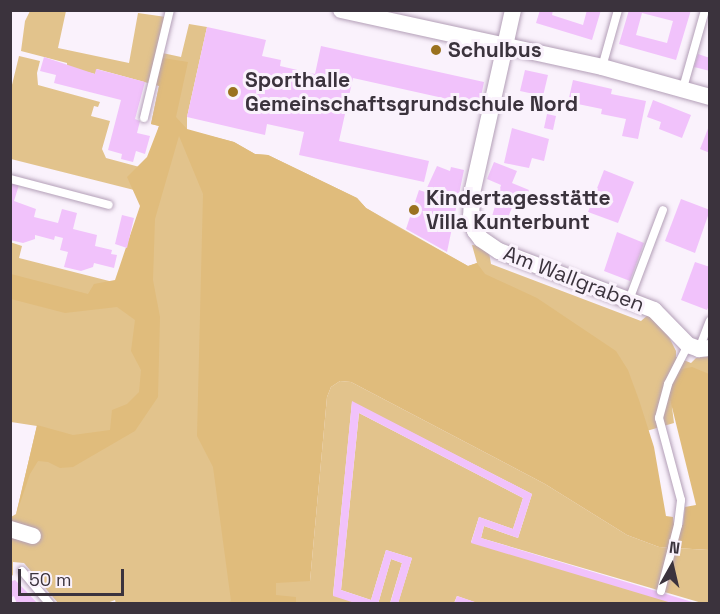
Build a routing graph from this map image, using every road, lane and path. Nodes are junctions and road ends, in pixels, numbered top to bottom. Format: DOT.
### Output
graph roads {
  1 [pos="170,10"];
  2 [pos="341,10"];
  3 [pos="513,10"];
  4 [pos="618,10"];
  5 [pos="705,10"];
  6 [pos="504,46"];
  7 [pos="602,67"];
  8 [pos="683,88"];
  9 [pos="710,97"];
  10 [pos="144,118"];
  11 [pos="10,178"];
  12 [pos="109,205"];
  13 [pos="663,210"];
  14 [pos="629,300"];
  15 [pos="710,321"];
  16 [pos="699,347"];
  17 [pos="10,529"];
  18 [pos="33,536"];
  19 [pos="22,571"];
  20 [pos="661,591"];
  21 [pos="50,603"];
  1 -- 10 [label="lane"];
  2 -- 6 [label="street"];
  3 -- 6 [label="street, Am Wallgraben"];
  4 -- 7 [label="lane"];
  5 -- 8 [label="lane"];
  6 -- 7 [label="street"];
  6 -- 14 [label="street, Am Wallgraben"];
  7 -- 8 [label="street"];
  8 -- 9 [label="street"];
  11 -- 12 [label="lane"];
  13 -- 14 [label="lane"];
  14 -- 16 [label="street, Am Wallgraben"];
  15 -- 16 [label="lane"];
  16 -- 20 [label="lane"];
  17 -- 18 [label="street"];
  19 -- 21 [label="lane"];
}
